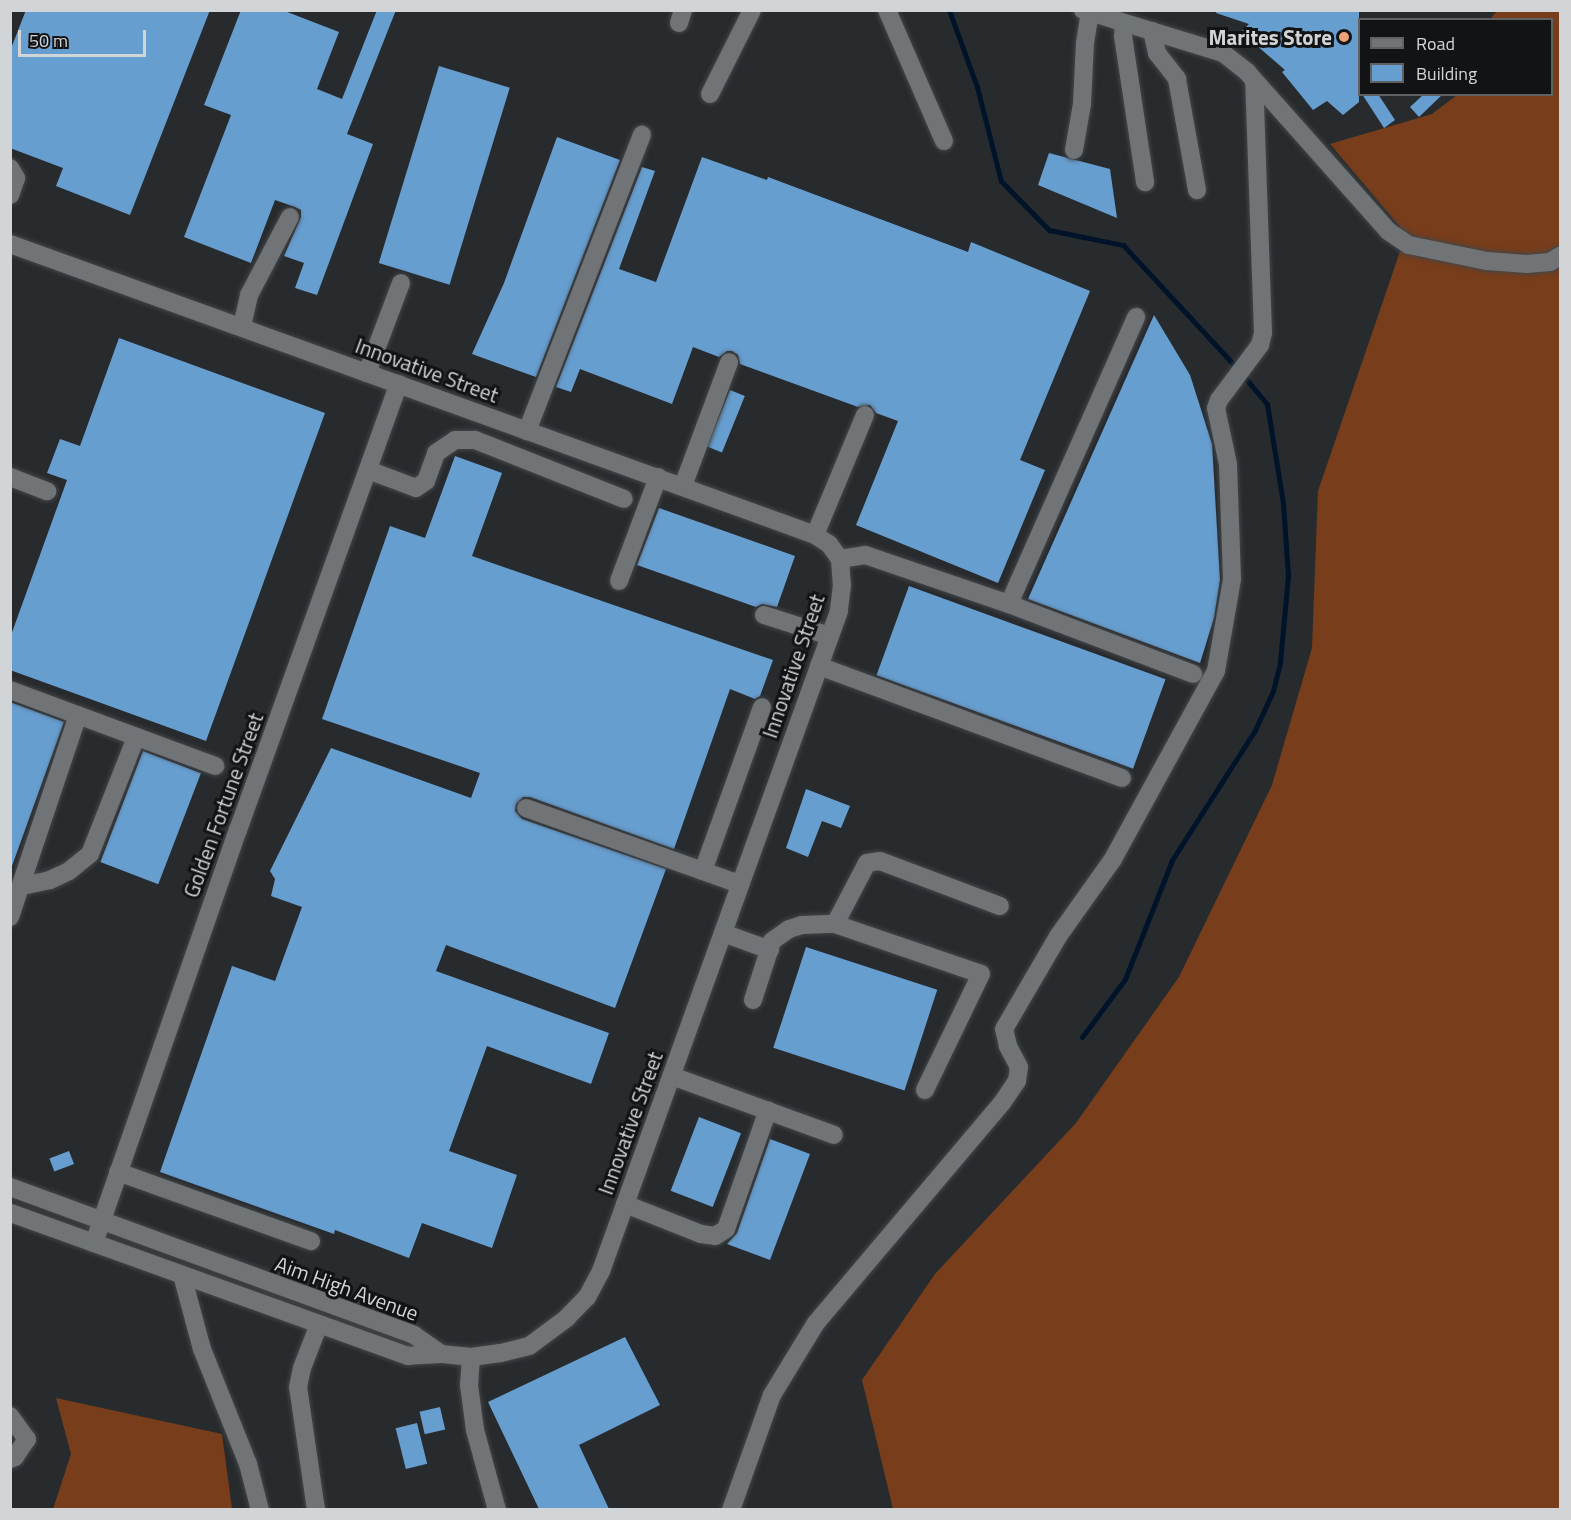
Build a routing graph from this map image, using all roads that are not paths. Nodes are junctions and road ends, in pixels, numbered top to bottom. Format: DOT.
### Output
graph roads {
  1 [pos="752,10"];
  2 [pos="887,10"];
  3 [pos="1087,12"];
  4 [pos="1124,23"];
  5 [pos="1152,31"];
  6 [pos="1254,81"];
  7 [pos="710,94"];
  8 [pos="642,135"];
  9 [pos="944,141"];
  10 [pos="1074,150"];
  11 [pos="10,168"];
  12 [pos="1145,182"];
  13 [pos="1197,190"];
  14 [pos="10,195"];
  15 [pos="290,217"];
  16 [pos="10,244"];
  17 [pos="1560,256"];
  18 [pos="401,283"];
  19 [pos="1136,317"];
  20 [pos="242,326"];
  21 [pos="729,362"];
  22 [pos="368,373"];
  23 [pos="399,384"];
  24 [pos="865,415"];
  25 [pos="526,430"];
  26 [pos="613,460"];
  27 [pos="368,470"];
  28 [pos="10,477"];
  29 [pos="658,477"];
  30 [pos="684,486"];
  31 [pos="603,490"];
  32 [pos="47,491"];
  33 [pos="624,499"];
  34 [pos="815,535"];
  35 [pos="840,559"];
  36 [pos="619,581"];
  37 [pos="1009,604"];
  38 [pos="764,615"];
  39 [pos="830,636"];
  40 [pos="819,666"];
  41 [pos="1193,674"];
  42 [pos="10,690"];
  43 [pos="762,707"];
  44 [pos="78,715"];
  45 [pos="136,737"];
  46 [pos="215,766"];
  47 [pos="1122,778"];
  48 [pos="526,808"];
  49 [pos="703,871"];
  50 [pos="740,885"];
  51 [pos="22,886"];
  52 [pos="1000,906"];
  53 [pos="10,917"];
  54 [pos="835,924"];
  55 [pos="723,933"];
  56 [pos="770,950"];
  57 [pos="753,1000"];
  58 [pos="672,1076"];
  59 [pos="925,1090"];
  60 [pos="768,1110"];
  61 [pos="834,1134"];
  62 [pos="118,1172"];
  63 [pos="10,1187"];
  64 [pos="625,1204"];
  65 [pos="10,1213"];
  66 [pos="101,1222"];
  67 [pos="311,1241"];
  68 [pos="94,1243"];
  69 [pos="182,1275"];
  70 [pos="319,1324"];
  71 [pos="441,1354"];
  72 [pos="471,1357"];
  73 [pos="10,1416"];
  74 [pos="10,1459"];
  75 [pos="260,1509"];
  76 [pos="316,1509"];
  77 [pos="497,1509"];
  78 [pos="731,1509"];
  1 -- 7 [label="street"];
  2 -- 9 [label="street"];
  3 -- 4 [label="street"];
  3 -- 10 [label="street"];
  4 -- 5 [label="street"];
  4 -- 12 [label="street"];
  5 -- 6 [label="street"];
  5 -- 13 [label="street"];
  6 -- 17 [label="street"];
  6 -- 78 [label="street"];
  8 -- 25 [label="street"];
  11 -- 14 [label="street"];
  15 -- 20 [label="street"];
  16 -- 20 [label="street, Innovative Street"];
  18 -- 22 [label="street"];
  19 -- 37 [label="street"];
  20 -- 22 [label="street, Innovative Street"];
  21 -- 30 [label="street"];
  22 -- 23 [label="street, Innovative Street"];
  23 -- 25 [label="street, Innovative Street"];
  23 -- 27 [label="street, Golden Fortune Street"];
  24 -- 34 [label="street"];
  25 -- 26 [label="street, Innovative Street"];
  26 -- 29 [label="street, Innovative Street"];
  26 -- 31 [label="street"];
  27 -- 31 [label="street"];
  27 -- 62 [label="street, Golden Fortune Street"];
  28 -- 32 [label="street"];
  29 -- 30 [label="street, Innovative Street"];
  29 -- 36 [label="street"];
  30 -- 34 [label="street, Innovative Street"];
  31 -- 33 [label="street"];
  34 -- 35 [label="street, Innovative Street"];
  35 -- 37 [label="street"];
  35 -- 39 [label="street, Innovative Street"];
  37 -- 41 [label="street"];
  38 -- 39 [label="street"];
  39 -- 40 [label="street, Innovative Street"];
  40 -- 47 [label="street"];
  40 -- 50 [label="street, Innovative Street"];
  42 -- 44 [label="street"];
  43 -- 49 [label="street"];
  44 -- 45 [label="street"];
  44 -- 51 [label="street"];
  45 -- 46 [label="street"];
  45 -- 51 [label="street"];
  48 -- 49 [label="street"];
  49 -- 50 [label="street"];
  50 -- 55 [label="street, Innovative Street"];
  51 -- 53 [label="street"];
  52 -- 54 [label="street"];
  54 -- 56 [label="street"];
  54 -- 59 [label="street"];
  55 -- 56 [label="street"];
  55 -- 58 [label="street, Innovative Street"];
  56 -- 57 [label="street"];
  58 -- 60 [label="street"];
  58 -- 64 [label="street, Innovative Street"];
  60 -- 61 [label="street"];
  60 -- 64 [label="street"];
  62 -- 66 [label="street, Golden Fortune Street"];
  62 -- 67 [label="street"];
  63 -- 66 [label="street, Aim High Avenue"];
  64 -- 72 [label="street, Innovative Street"];
  65 -- 68 [label="street, Aim High Avenue"];
  66 -- 68 [label="street, Golden Fortune Street"];
  66 -- 71 [label="street, Aim High Avenue"];
  68 -- 69 [label="street, Aim High Avenue"];
  69 -- 70 [label="street, Aim High Avenue"];
  69 -- 75 [label="street"];
  70 -- 71 [label="street, Aim High Avenue"];
  70 -- 76 [label="street"];
  71 -- 72 [label="street, Innovative Street"];
  72 -- 77 [label="street"];
  73 -- 74 [label="street"];
}
